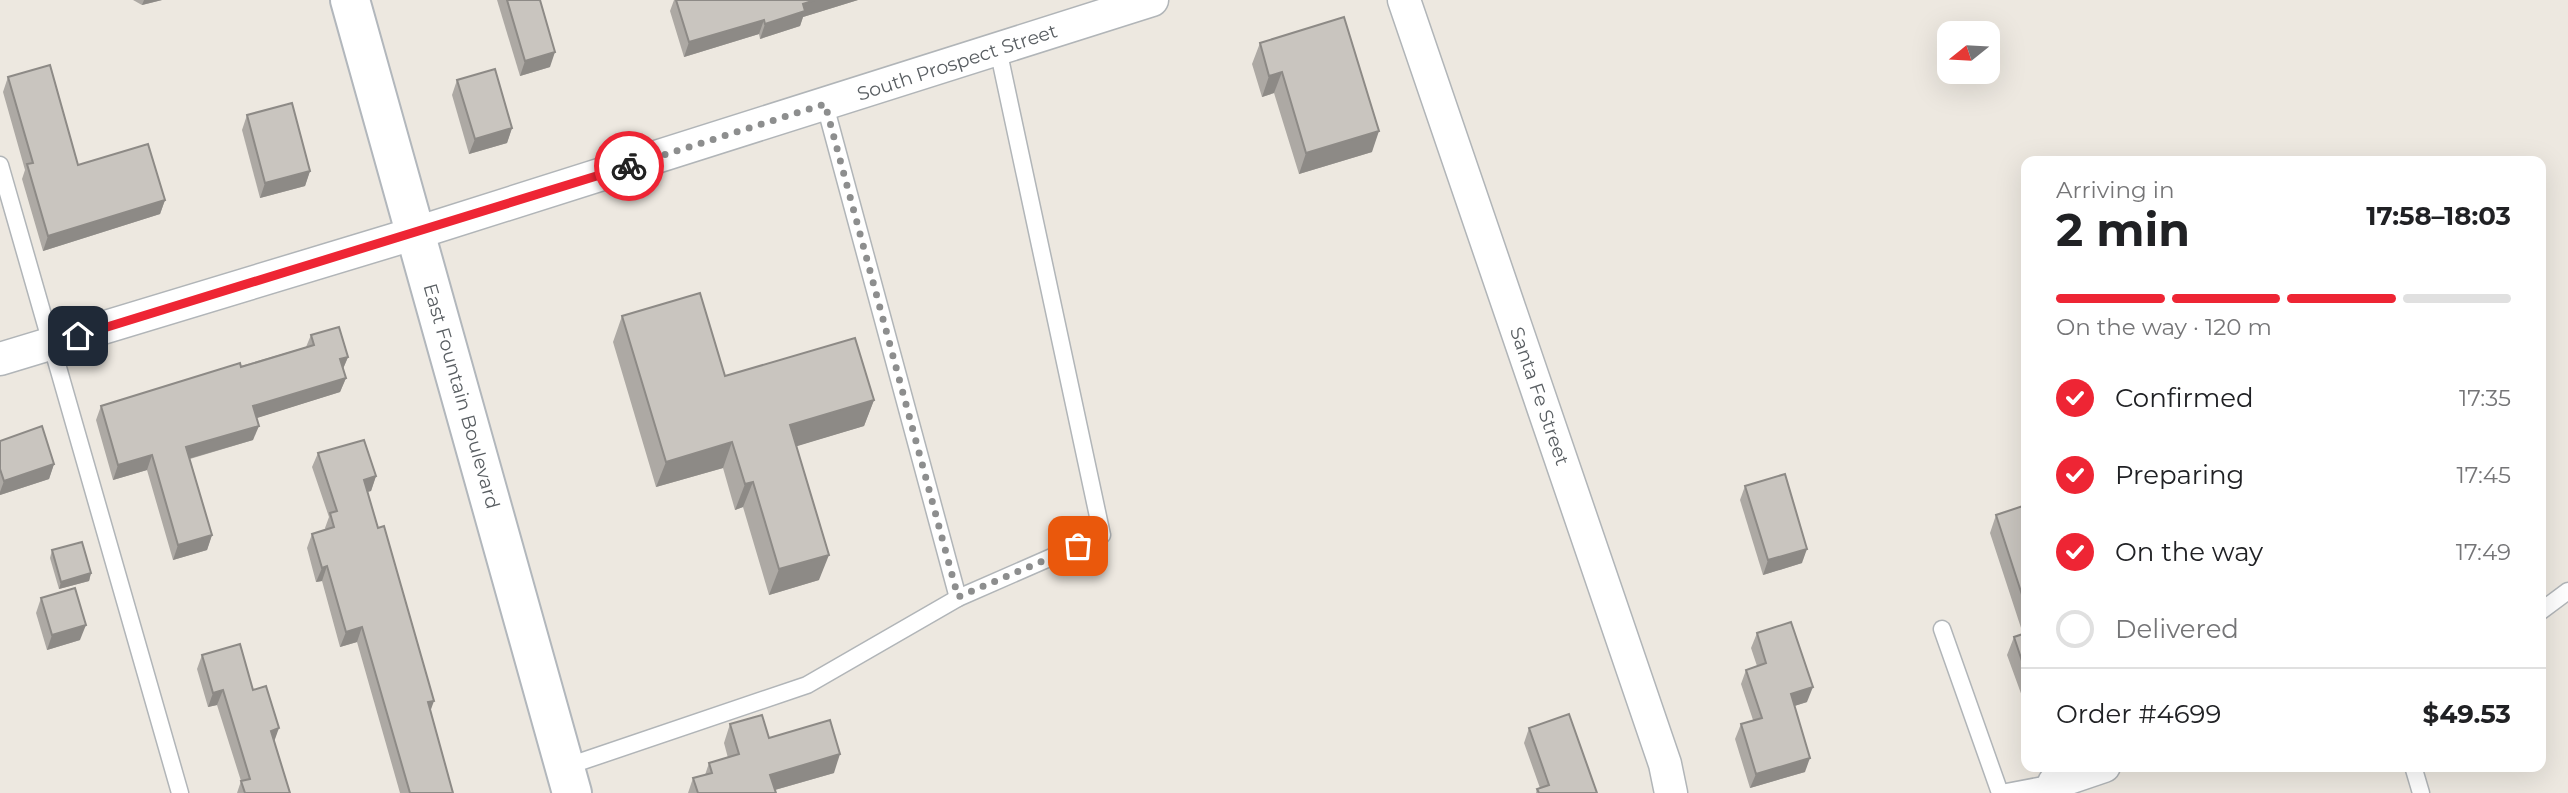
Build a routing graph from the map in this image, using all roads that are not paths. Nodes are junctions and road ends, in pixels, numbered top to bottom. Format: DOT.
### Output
graph roads {
  1 [pos="350,0"];
  2 [pos="1152,0"];
  3 [pos="1404,0"];
  4 [pos="998,49"];
  5 [pos="825,104"];
  6 [pos="0,165"];
  7 [pos="416,233"];
  8 [pos="51,344"];
  9 [pos="0,359"];
  10 [pos="2568,591"];
  11 [pos="958,597"];
  12 [pos="2546,607"];
  13 [pos="1942,629"];
  14 [pos="2091,772"];
  15 [pos="2415,772"];
  16 [pos="569,780"];
  17 [pos="2055,788"];
  18 [pos="180,793"];
  19 [pos="1671,793"];
  20 [pos="2000,793"];
  21 [pos="2421,793"];
  1 -- 7 [label="main road, East Fountain Boulevard"];
  2 -- 4 [label="street, South Prospect Street"];
  3 -- 19 [label="street, Santa Fe Street"];
  4 -- 5 [label="street, South Prospect Street"];
  4 -- 11 [label="lane"];
  5 -- 7 [label="street, South Prospect Street"];
  5 -- 11 [label="lane"];
  6 -- 8 [label="lane"];
  7 -- 8 [label="street, South Prospect Street"];
  7 -- 16 [label="main road, East Fountain Boulevard"];
  8 -- 9 [label="street, South Prospect Street"];
  8 -- 18 [label="lane"];
  10 -- 12 [label="lane"];
  11 -- 16 [label="lane"];
  13 -- 20 [label="lane"];
  14 -- 17 [label="street"];
  15 -- 21 [label="lane"];
  17 -- 20 [label="lane"];
}
